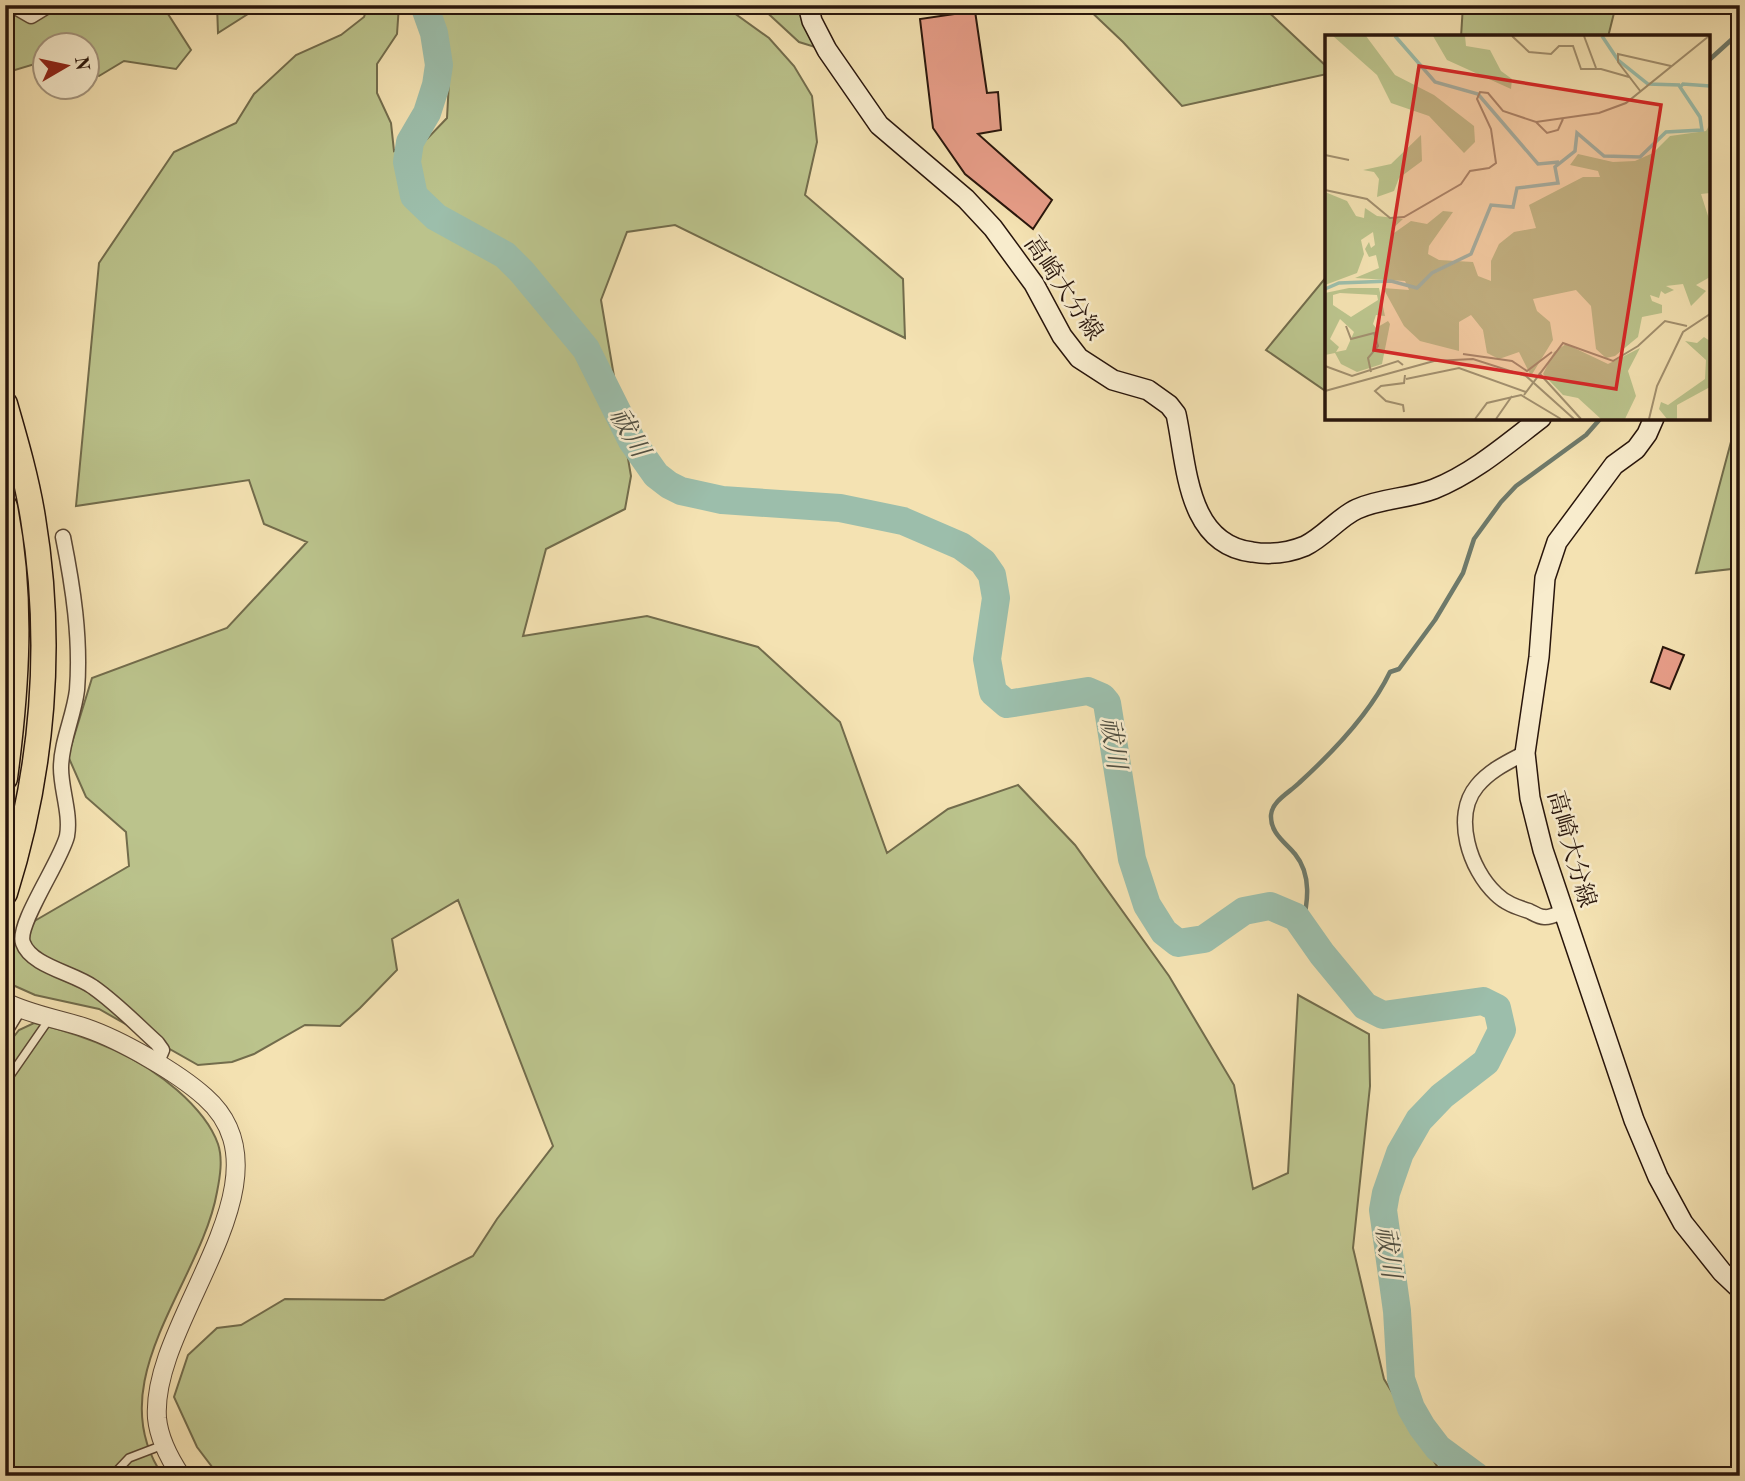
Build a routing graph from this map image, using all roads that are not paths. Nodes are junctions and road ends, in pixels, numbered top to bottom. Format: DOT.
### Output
graph roads {
  1 [pos="12,5"];
  2 [pos="49,5"];
  3 [pos="808,5"];
  4 [pos="5,404"];
  5 [pos="1538,420"];
  6 [pos="1653,420"];
  7 [pos="5,507"];
  8 [pos="63,537"];
  9 [pos="1525,753"];
  10 [pos="5,778"];
  11 [pos="5,893"];
  12 [pos="1564,911"];
  13 [pos="11,1005"];
  14 [pos="50,1017"];
  15 [pos="5,1031"];
  16 [pos="156,1064"];
  17 [pos="5,1083"];
  18 [pos="1740,1289"];
  19 [pos="164,1445"];
  20 [pos="112,1476"];
  21 [pos="181,1476"];
  1 -- 2 [label="street"];
  3 -- 5 [label="main road, 高崎大分線"];
  4 -- 11 [label="highway"];
  6 -- 9 [label="main road, 高崎大分線"];
  7 -- 10 [label="highway"];
  8 -- 16 [label="street"];
  9 -- 12 [label="main road, 高崎大分線"];
  9 -- 12 [label="street"];
  12 -- 18 [label="main road, 高崎大分線"];
  13 -- 14 [label="street"];
  13 -- 15 [label="street"];
  14 -- 16 [label="street"];
  14 -- 17 [label="lane"];
  16 -- 19 [label="street"];
  19 -- 20 [label="lane"];
  19 -- 21 [label="street"];
}
